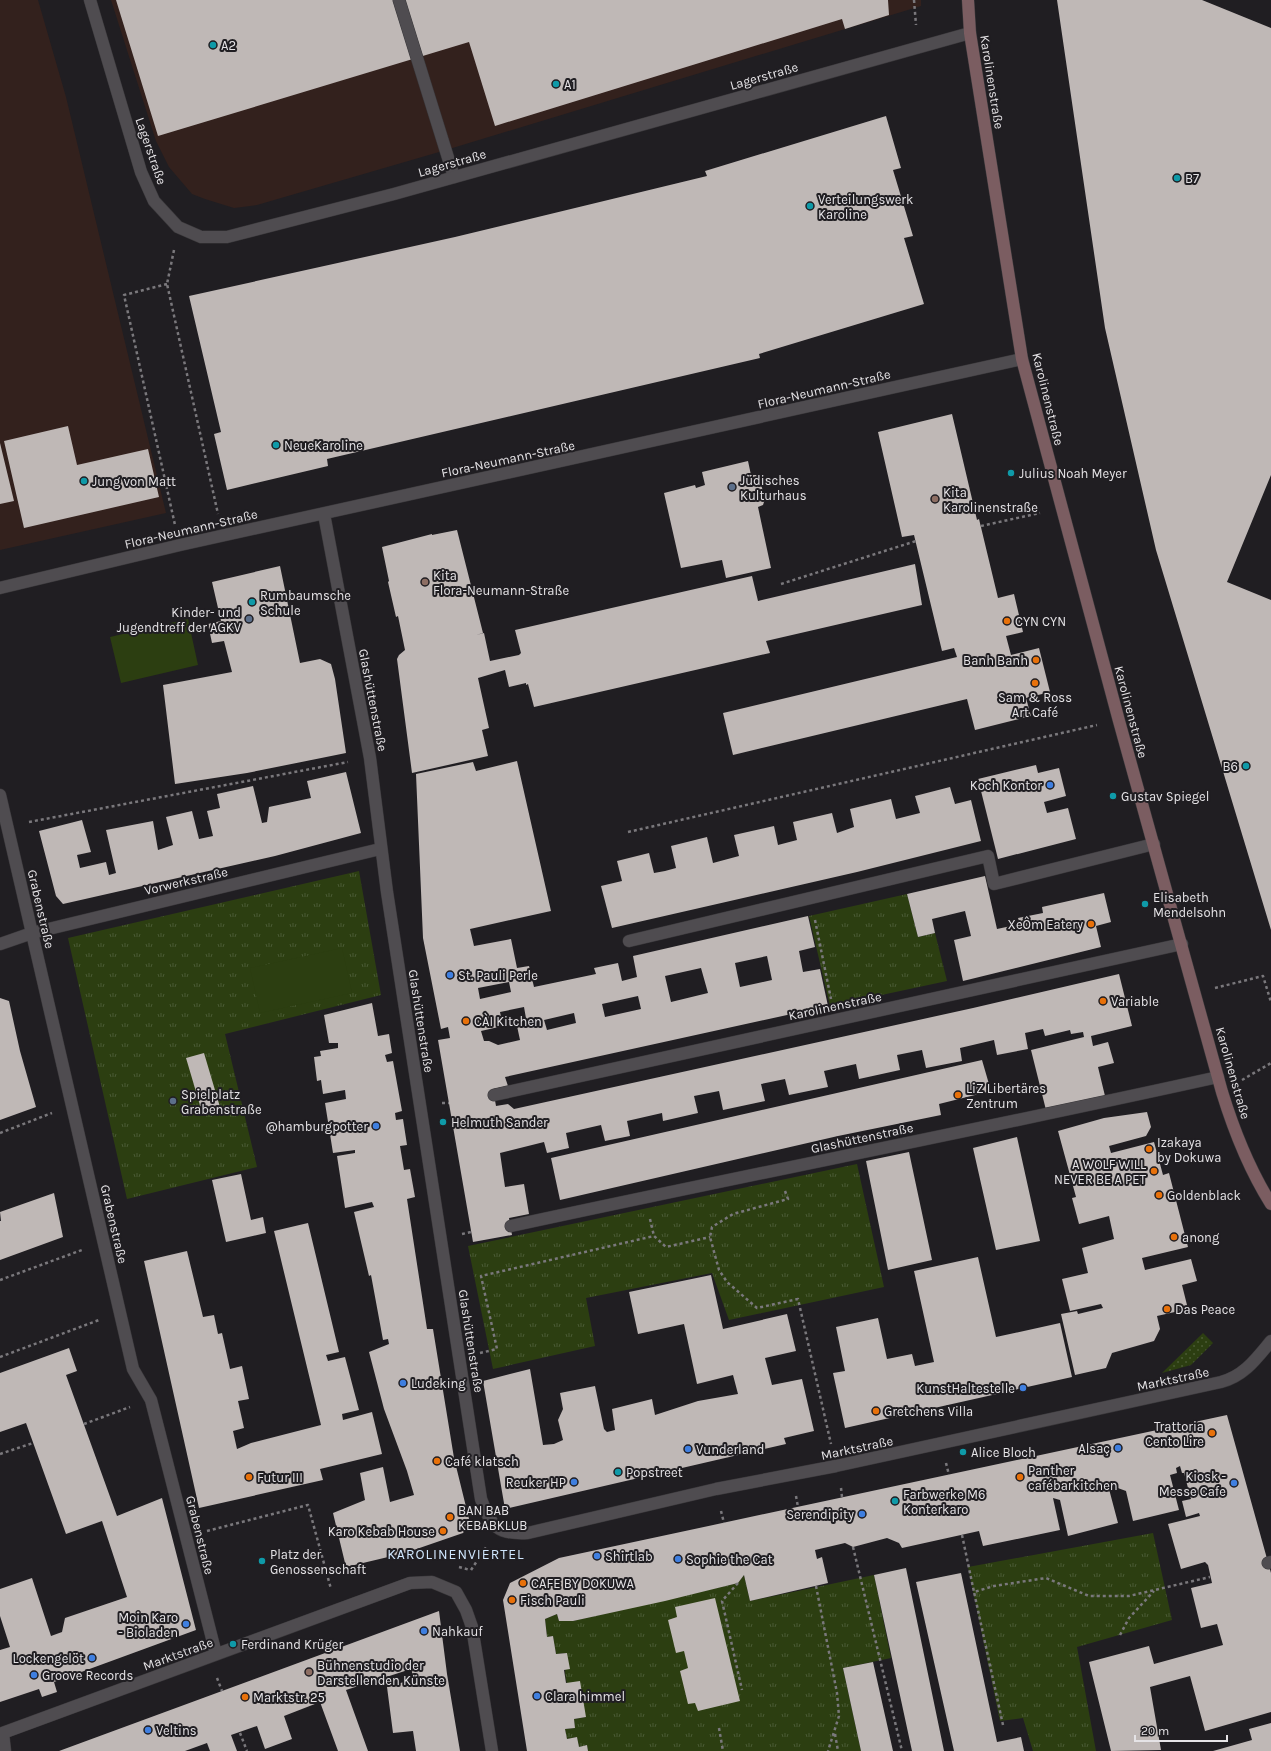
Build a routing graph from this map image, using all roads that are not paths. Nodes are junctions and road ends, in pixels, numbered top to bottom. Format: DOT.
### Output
graph roads {
  1 [pos="90,0"];
  2 [pos="399,0"];
  3 [pos="968,0"];
  4 [pos="970,33"];
  5 [pos="454,177"];
  6 [pos="1022,360"];
  7 [pos="324,514"];
  8 [pos="0,588"];
  9 [pos="0,795"];
  10 [pos="1154,844"];
  11 [pos="380,849"];
  12 [pos="32,933"];
  13 [pos="629,941"];
  14 [pos="0,944"];
  15 [pos="1182,944"];
  16 [pos="1218,1077"];
  17 [pos="494,1095"];
  18 [pos="1271,1204"];
  19 [pos="511,1226"];
  20 [pos="1271,1341"];
  21 [pos="498,1529"];
  22 [pos="216,1654"];
  23 [pos="2,1733"];
  24 [pos="5,1751"];
  25 [pos="492,1751"];
  1 -- 5 [label="street, Lagerstraße"];
  2 -- 5 [label="street"];
  3 -- 4 [label="main road, Karolinenstraße"];
  4 -- 5 [label="street, Lagerstraße"];
  4 -- 6 [label="main road, Karolinenstraße"];
  6 -- 7 [label="street, Flora-Neumann-Straße"];
  6 -- 10 [label="main road, Karolinenstraße"];
  7 -- 8 [label="street, Flora-Neumann-Straße"];
  7 -- 11 [label="street, Glashüttenstraße"];
  9 -- 12 [label="street, Grabenstraße"];
  10 -- 13 [label="street"];
  10 -- 15 [label="main road, Karolinenstraße"];
  11 -- 12 [label="street, Vorwerkstraße"];
  11 -- 21 [label="street, Glashüttenstraße"];
  12 -- 14 [label="street, Vorwerkstraße"];
  12 -- 22 [label="street, Grabenstraße"];
  15 -- 16 [label="main road, Karolinenstraße"];
  15 -- 17 [label="street, Karolinenstraße"];
  16 -- 18 [label="main road, Karolinenstraße"];
  16 -- 19 [label="street, Glashüttenstraße"];
  20 -- 21 [label="street, Marktstraße"];
  22 -- 23 [label="street, Marktstraße"];
  22 -- 25 [label="street, Marktstraße"];
  23 -- 24 [label="street"];
}
